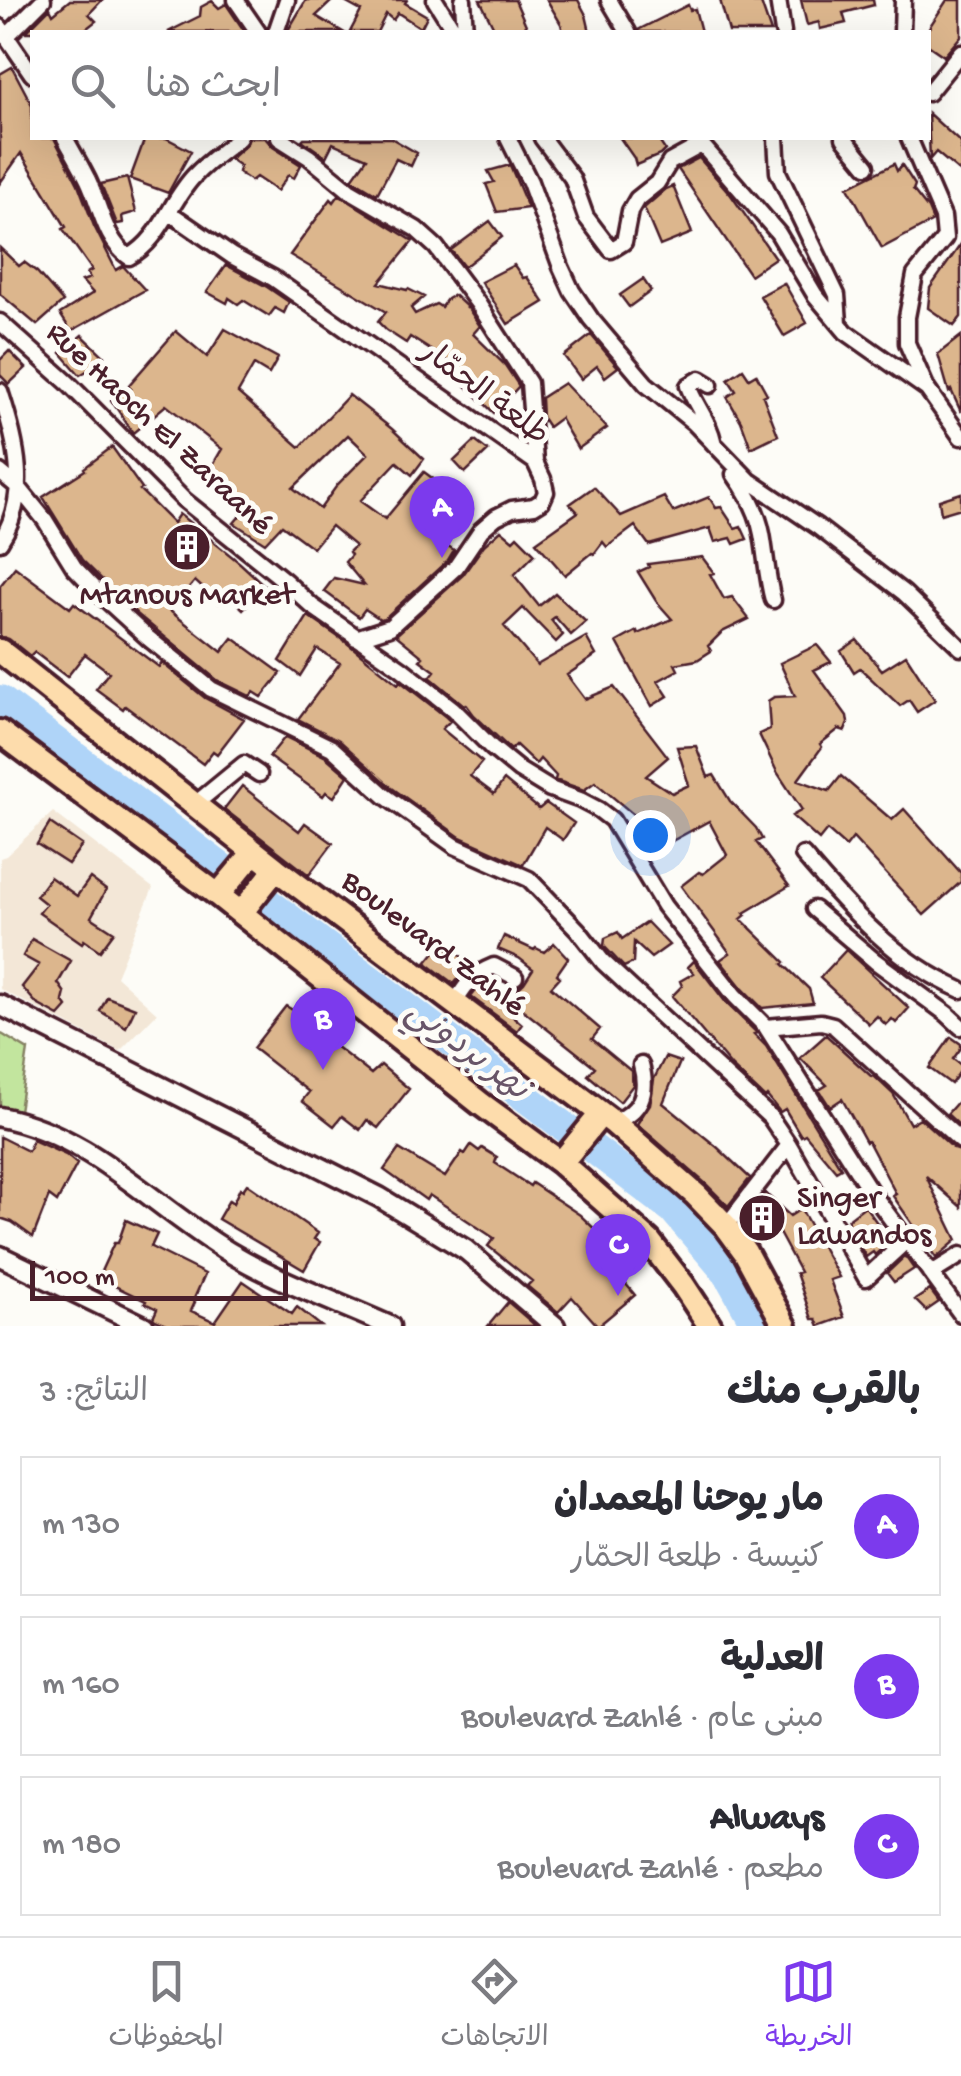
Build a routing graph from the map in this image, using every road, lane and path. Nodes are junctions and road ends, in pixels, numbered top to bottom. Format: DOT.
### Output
graph roads {
  1 [pos="42,0"];
  2 [pos="236,0"];
  3 [pos="287,0"];
  4 [pos="436,0"];
  5 [pos="463,0"];
  6 [pos="609,0"];
  7 [pos="778,0"];
  8 [pos="903,0"];
  9 [pos="257,30"];
  10 [pos="277,30"];
  11 [pos="454,30"];
  12 [pos="465,30"];
  13 [pos="627,30"];
  14 [pos="783,30"];
  15 [pos="902,30"];
  16 [pos="3,32"];
  17 [pos="961,52"];
  18 [pos="30,71"];
  19 [pos="931,89"];
  20 [pos="66,140"];
  21 [pos="237,140"];
  22 [pos="282,140"];
  23 [pos="509,140"];
  24 [pos="544,140"];
  25 [pos="776,140"];
  26 [pos="846,140"];
  27 [pos="911,140"];
  28 [pos="698,141"];
  29 [pos="867,166"];
  30 [pos="170,213"];
  31 [pos="0,322"];
  32 [pos="839,323"];
  33 [pos="710,385"];
  34 [pos="927,389"];
  35 [pos="0,391"];
  36 [pos="961,436"];
  37 [pos="714,444"];
  38 [pos="535,462"];
  39 [pos="733,464"];
  40 [pos="0,472"];
  41 [pos="19,488"];
  42 [pos="0,542"];
  43 [pos="773,600"];
  44 [pos="356,638"];
  45 [pos="961,648"];
  46 [pos="0,652"];
  47 [pos="0,732"];
  48 [pos="259,774"];
  49 [pos="194,805"];
  50 [pos="802,855"];
  51 [pos="235,875"];
  52 [pos="258,892"];
  53 [pos="814,909"];
  54 [pos="516,976"];
  55 [pos="961,990"];
  56 [pos="455,1002"];
  57 [pos="0,1005"];
  58 [pos="766,1026"];
  59 [pos="961,1027"];
  60 [pos="640,1066"];
  61 [pos="0,1117"];
  62 [pos="607,1119"];
  63 [pos="961,1141"];
  64 [pos="789,1145"];
  65 [pos="561,1163"];
  66 [pos="726,1226"];
  67 [pos="906,1241"];
  68 [pos="961,1255"];
  69 [pos="0,1256"];
  70 [pos="932,1273"];
  71 [pos="961,1314"];
  72 [pos="144,1326"];
  73 [pos="390,1326"];
  74 [pos="555,1326"];
  75 [pos="710,1326"];
  76 [pos="785,1326"];
  1 -- 16 [label="street"];
  2 -- 9 [label="street"];
  3 -- 10 [label="street"];
  4 -- 11 [label="street"];
  5 -- 12 [label="street"];
  6 -- 13 [label="street"];
  7 -- 14 [label="street"];
  8 -- 15 [label="street"];
  16 -- 18 [label="street"];
  17 -- 19 [label="street"];
  20 -- 30 [label="street"];
  21 -- 30 [label="street"];
  22 -- 38 [label="street"];
  23 -- 37 [label="street"];
  24 -- 28 [label="street"];
  25 -- 32 [label="street"];
  26 -- 29 [label="street"];
  27 -- 34 [label="street"];
  28 -- 32 [label="street"];
  30 -- 38 [label="street, طلعة الحمّار"];
  31 -- 44 [label="street, Rue Haoch El Zaraané"];
  32 -- 34 [label="street"];
  33 -- 37 [label="street"];
  34 -- 36 [label="street"];
  35 -- 41 [label="street"];
  37 -- 39 [label="street"];
  38 -- 44 [label="street, طلعة الحمّار"];
  39 -- 43 [label="street"];
  39 -- 45 [label="street"];
  40 -- 41 [label="street"];
  41 -- 42 [label="street"];
  41 -- 64 [label="street"];
  44 -- 58 [label="street, Rue Haoch El Zaraané"];
  46 -- 49 [label="highway, Boulevard Zahlé"];
  47 -- 51 [label="highway, Boulevard Zahlé"];
  48 -- 49 [label="street"];
  49 -- 51 [label="highway, Boulevard Zahlé"];
  50 -- 55 [label="street"];
  51 -- 52 [label="highway, Boulevard Zahlé"];
  51 -- 52 [label="highway, Boulevard Zahlé"];
  52 -- 56 [label="highway, Boulevard Zahlé"];
  52 -- 65 [label="highway, Boulevard Zahlé"];
  53 -- 59 [label="street"];
  54 -- 56 [label="street"];
  56 -- 62 [label="highway, Boulevard Zahlé"];
  57 -- 74 [label="street"];
  58 -- 63 [label="street"];
  58 -- 67 [label="street, Rue Haoch El Zaraané"];
  60 -- 62 [label="street"];
  61 -- 73 [label="street"];
  62 -- 65 [label="highway"];
  62 -- 66 [label="highway, Boulevard Zahlé"];
  64 -- 66 [label="street"];
  64 -- 67 [label="street"];
  65 -- 75 [label="highway, Boulevard Zahlé"];
  66 -- 76 [label="highway, Boulevard Zahlé"];
  67 -- 70 [label="street, Rue Haoch El Zaraané"];
  68 -- 70 [label="street"];
  69 -- 72 [label="street"];
  70 -- 71 [label="street, Rue Haoch El Zaraané"];
}
